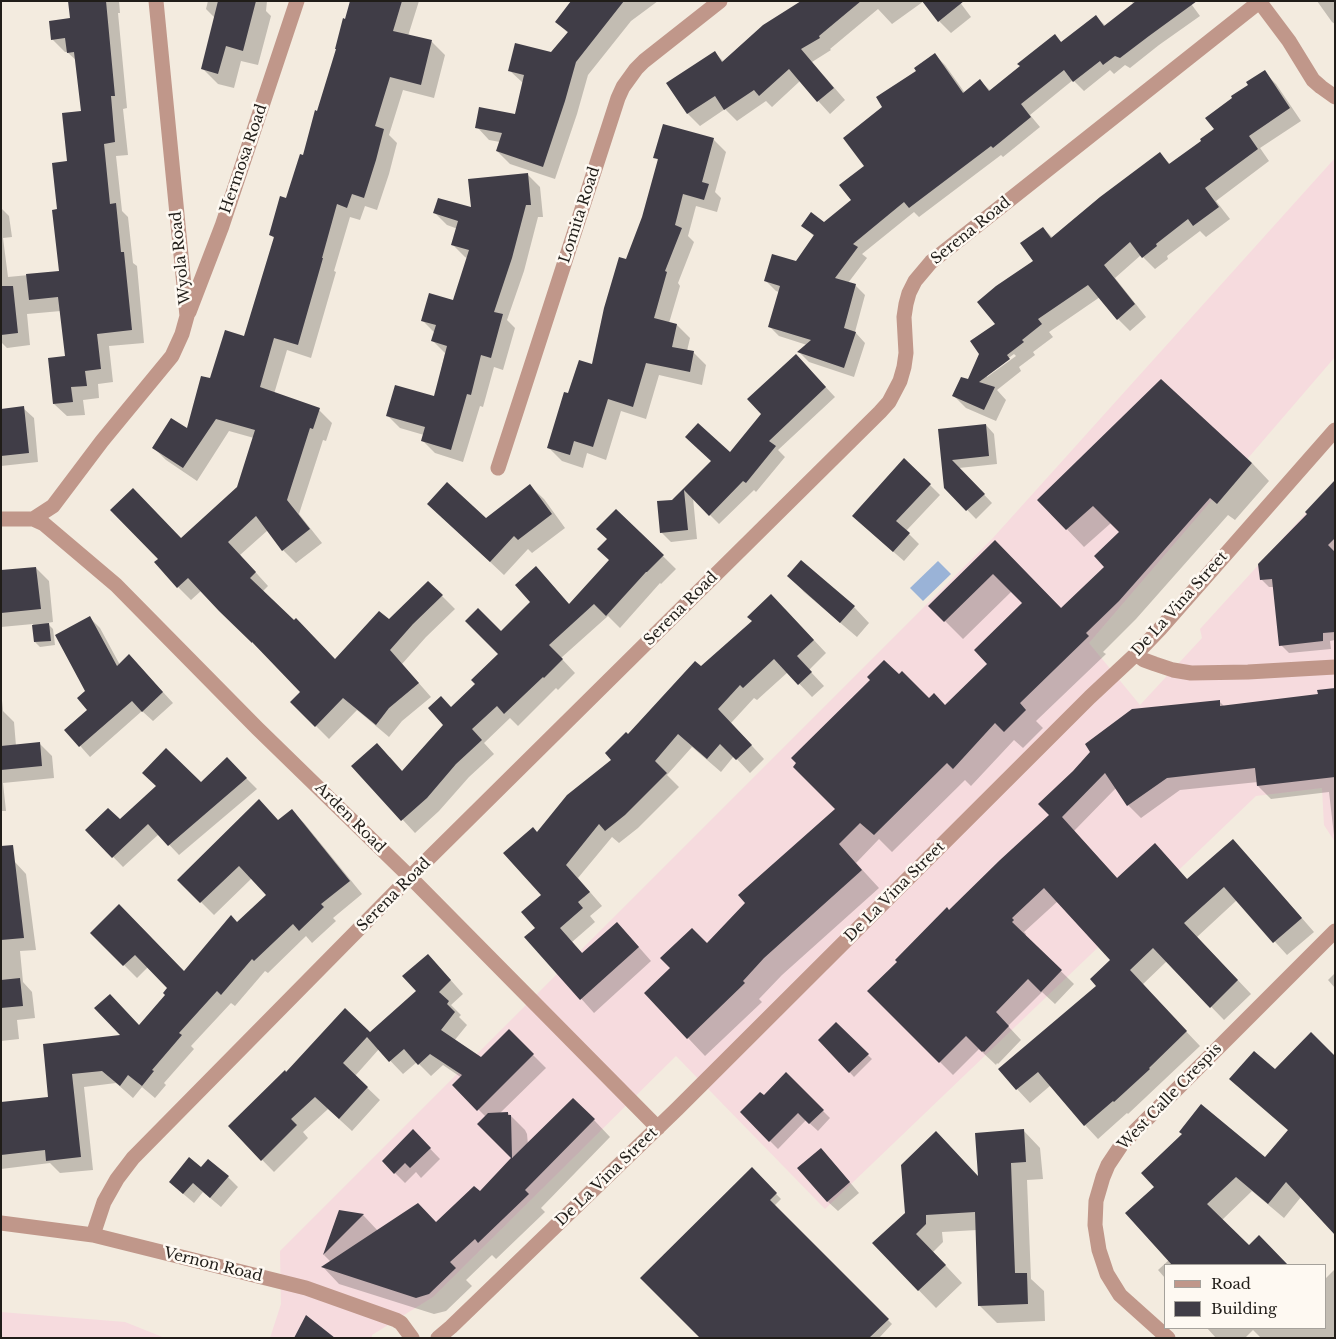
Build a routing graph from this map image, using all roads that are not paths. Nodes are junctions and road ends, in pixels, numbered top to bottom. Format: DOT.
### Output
graph roads {
  1 [pos="156,1"];
  2 [pos="297,1"];
  3 [pos="720,1"];
  4 [pos="1259,2"];
  5 [pos="1335,96"];
  6 [pos="187,316"];
  7 [pos="1335,430"];
  8 [pos="498,468"];
  9 [pos="1,519"];
  10 [pos="32,519"];
  11 [pos="1136,654"];
  12 [pos="1335,667"];
  13 [pos="410,877"];
  14 [pos="1335,931"];
  15 [pos="658,1128"];
  16 [pos="1,1223"];
  17 [pos="93,1236"];
  18 [pos="412,1338"];
  19 [pos="438,1338"];
  20 [pos="1168,1338"];
  1 -- 6 [label="street, Wyola Road"];
  2 -- 6 [label="street, Hermosa Road"];
  3 -- 8 [label="street, Lomita Road"];
  4 -- 5 [label="street"];
  4 -- 13 [label="street, Serena Road"];
  6 -- 10 [label="street, Wyola Road"];
  7 -- 11 [label="street, De La Vina Street"];
  9 -- 10 [label="street"];
  10 -- 13 [label="street, Arden Road"];
  11 -- 12 [label="street"];
  11 -- 15 [label="street, De La Vina Street"];
  13 -- 15 [label="street, Arden Road"];
  13 -- 17 [label="street, Serena Road"];
  14 -- 20 [label="street, West Calle Crespis"];
  15 -- 19 [label="street, De La Vina Street"];
  16 -- 17 [label="street, Vernon Road"];
  17 -- 18 [label="street, Vernon Road"];
}
